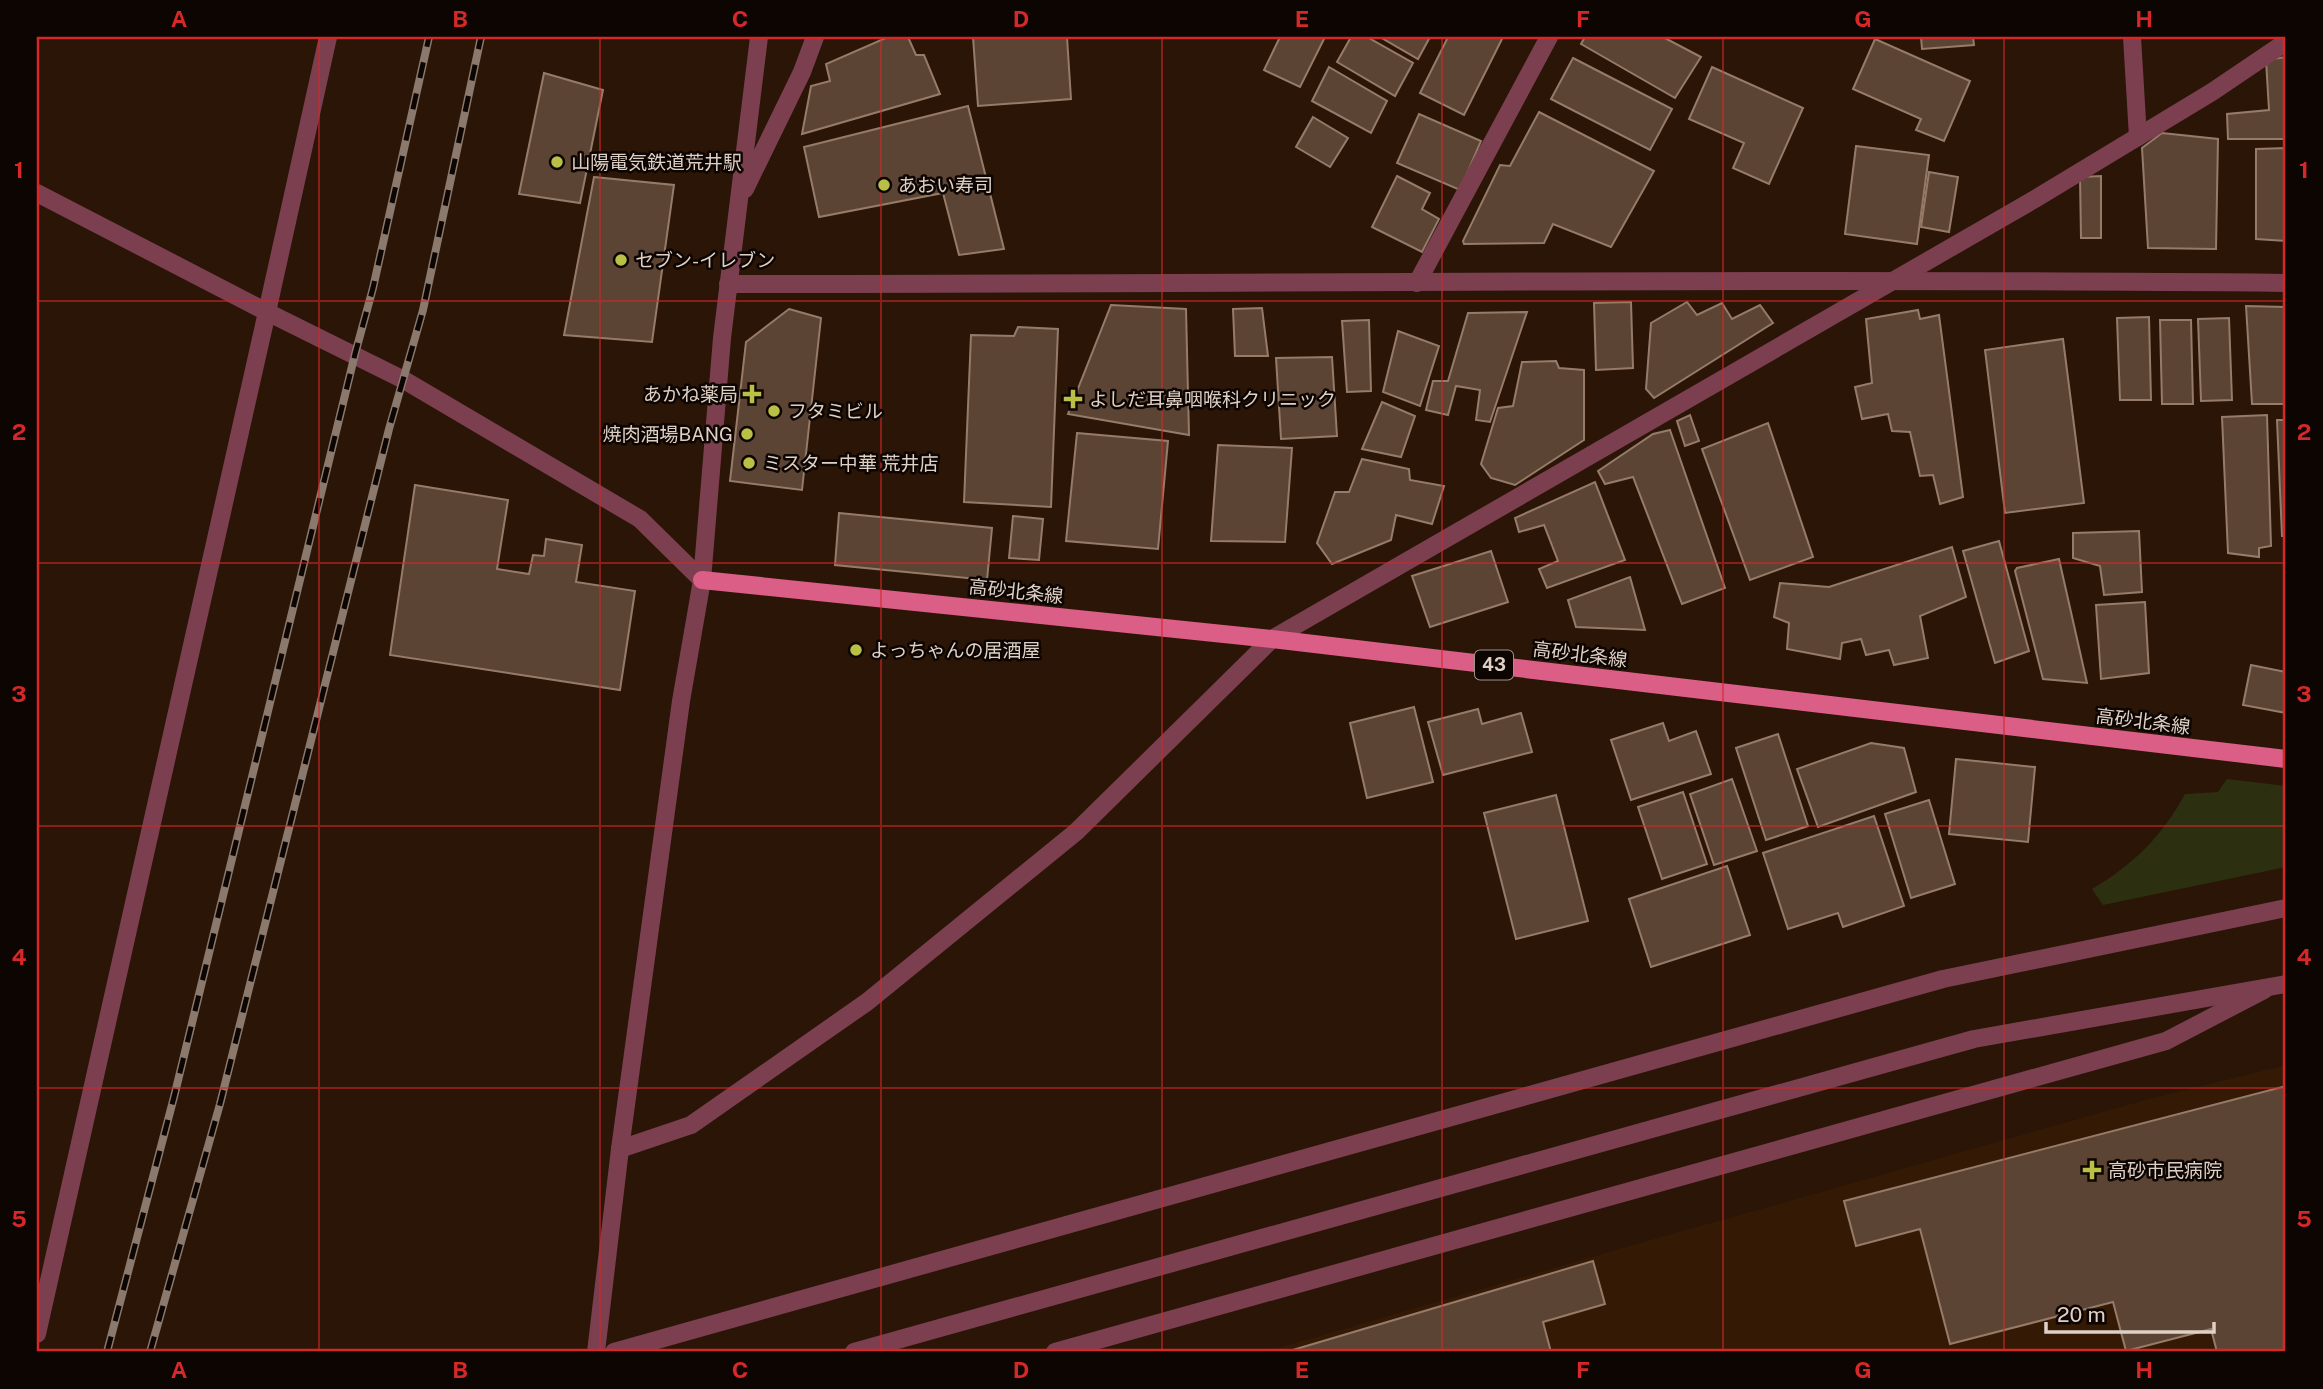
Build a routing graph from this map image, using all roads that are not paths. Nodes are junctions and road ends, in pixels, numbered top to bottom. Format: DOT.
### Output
graph roads {
  1 [pos="328,37"];
  2 [pos="759,37"];
  3 [pos="815,37"];
  4 [pos="1549,37"];
  5 [pos="2132,37"];
  6 [pos="2286,41"];
  7 [pos="2138,137"];
  8 [pos="37,193"];
  9 [pos="739,202"];
  10 [pos="1894,279"];
  11 [pos="2286,282"];
  12 [pos="1417,283"];
  13 [pos="728,284"];
  14 [pos="267,312"];
  15 [pos="702,580"];
  16 [pos="1272,639"];
  17 [pos="2286,759"];
  18 [pos="2286,908"];
  19 [pos="2278,985"];
  20 [pos="620,1149"];
  21 [pos="37,1334"];
  22 [pos="596,1352"];
  23 [pos="614,1352"];
  24 [pos="854,1352"];
  25 [pos="1055,1352"];
  1 -- 14 [label="street"];
  2 -- 9 [label="street"];
  3 -- 9 [label="street"];
  4 -- 12 [label="street"];
  5 -- 7 [label="street"];
  6 -- 7 [label="street"];
  7 -- 10 [label="street"];
  8 -- 14 [label="street"];
  9 -- 13 [label="street"];
  10 -- 11 [label="street"];
  10 -- 12 [label="street"];
  10 -- 16 [label="street"];
  12 -- 13 [label="street"];
  13 -- 15 [label="street"];
  14 -- 15 [label="street"];
  14 -- 21 [label="street"];
  15 -- 16 [label="main road, 高砂北条線 / 43"];
  15 -- 20 [label="street"];
  16 -- 17 [label="main road, 高砂北条線 / 43"];
  16 -- 20 [label="street"];
  18 -- 23 [label="street"];
  19 -- 24 [label="street"];
  19 -- 25 [label="street"];
  20 -- 22 [label="street"];
}
